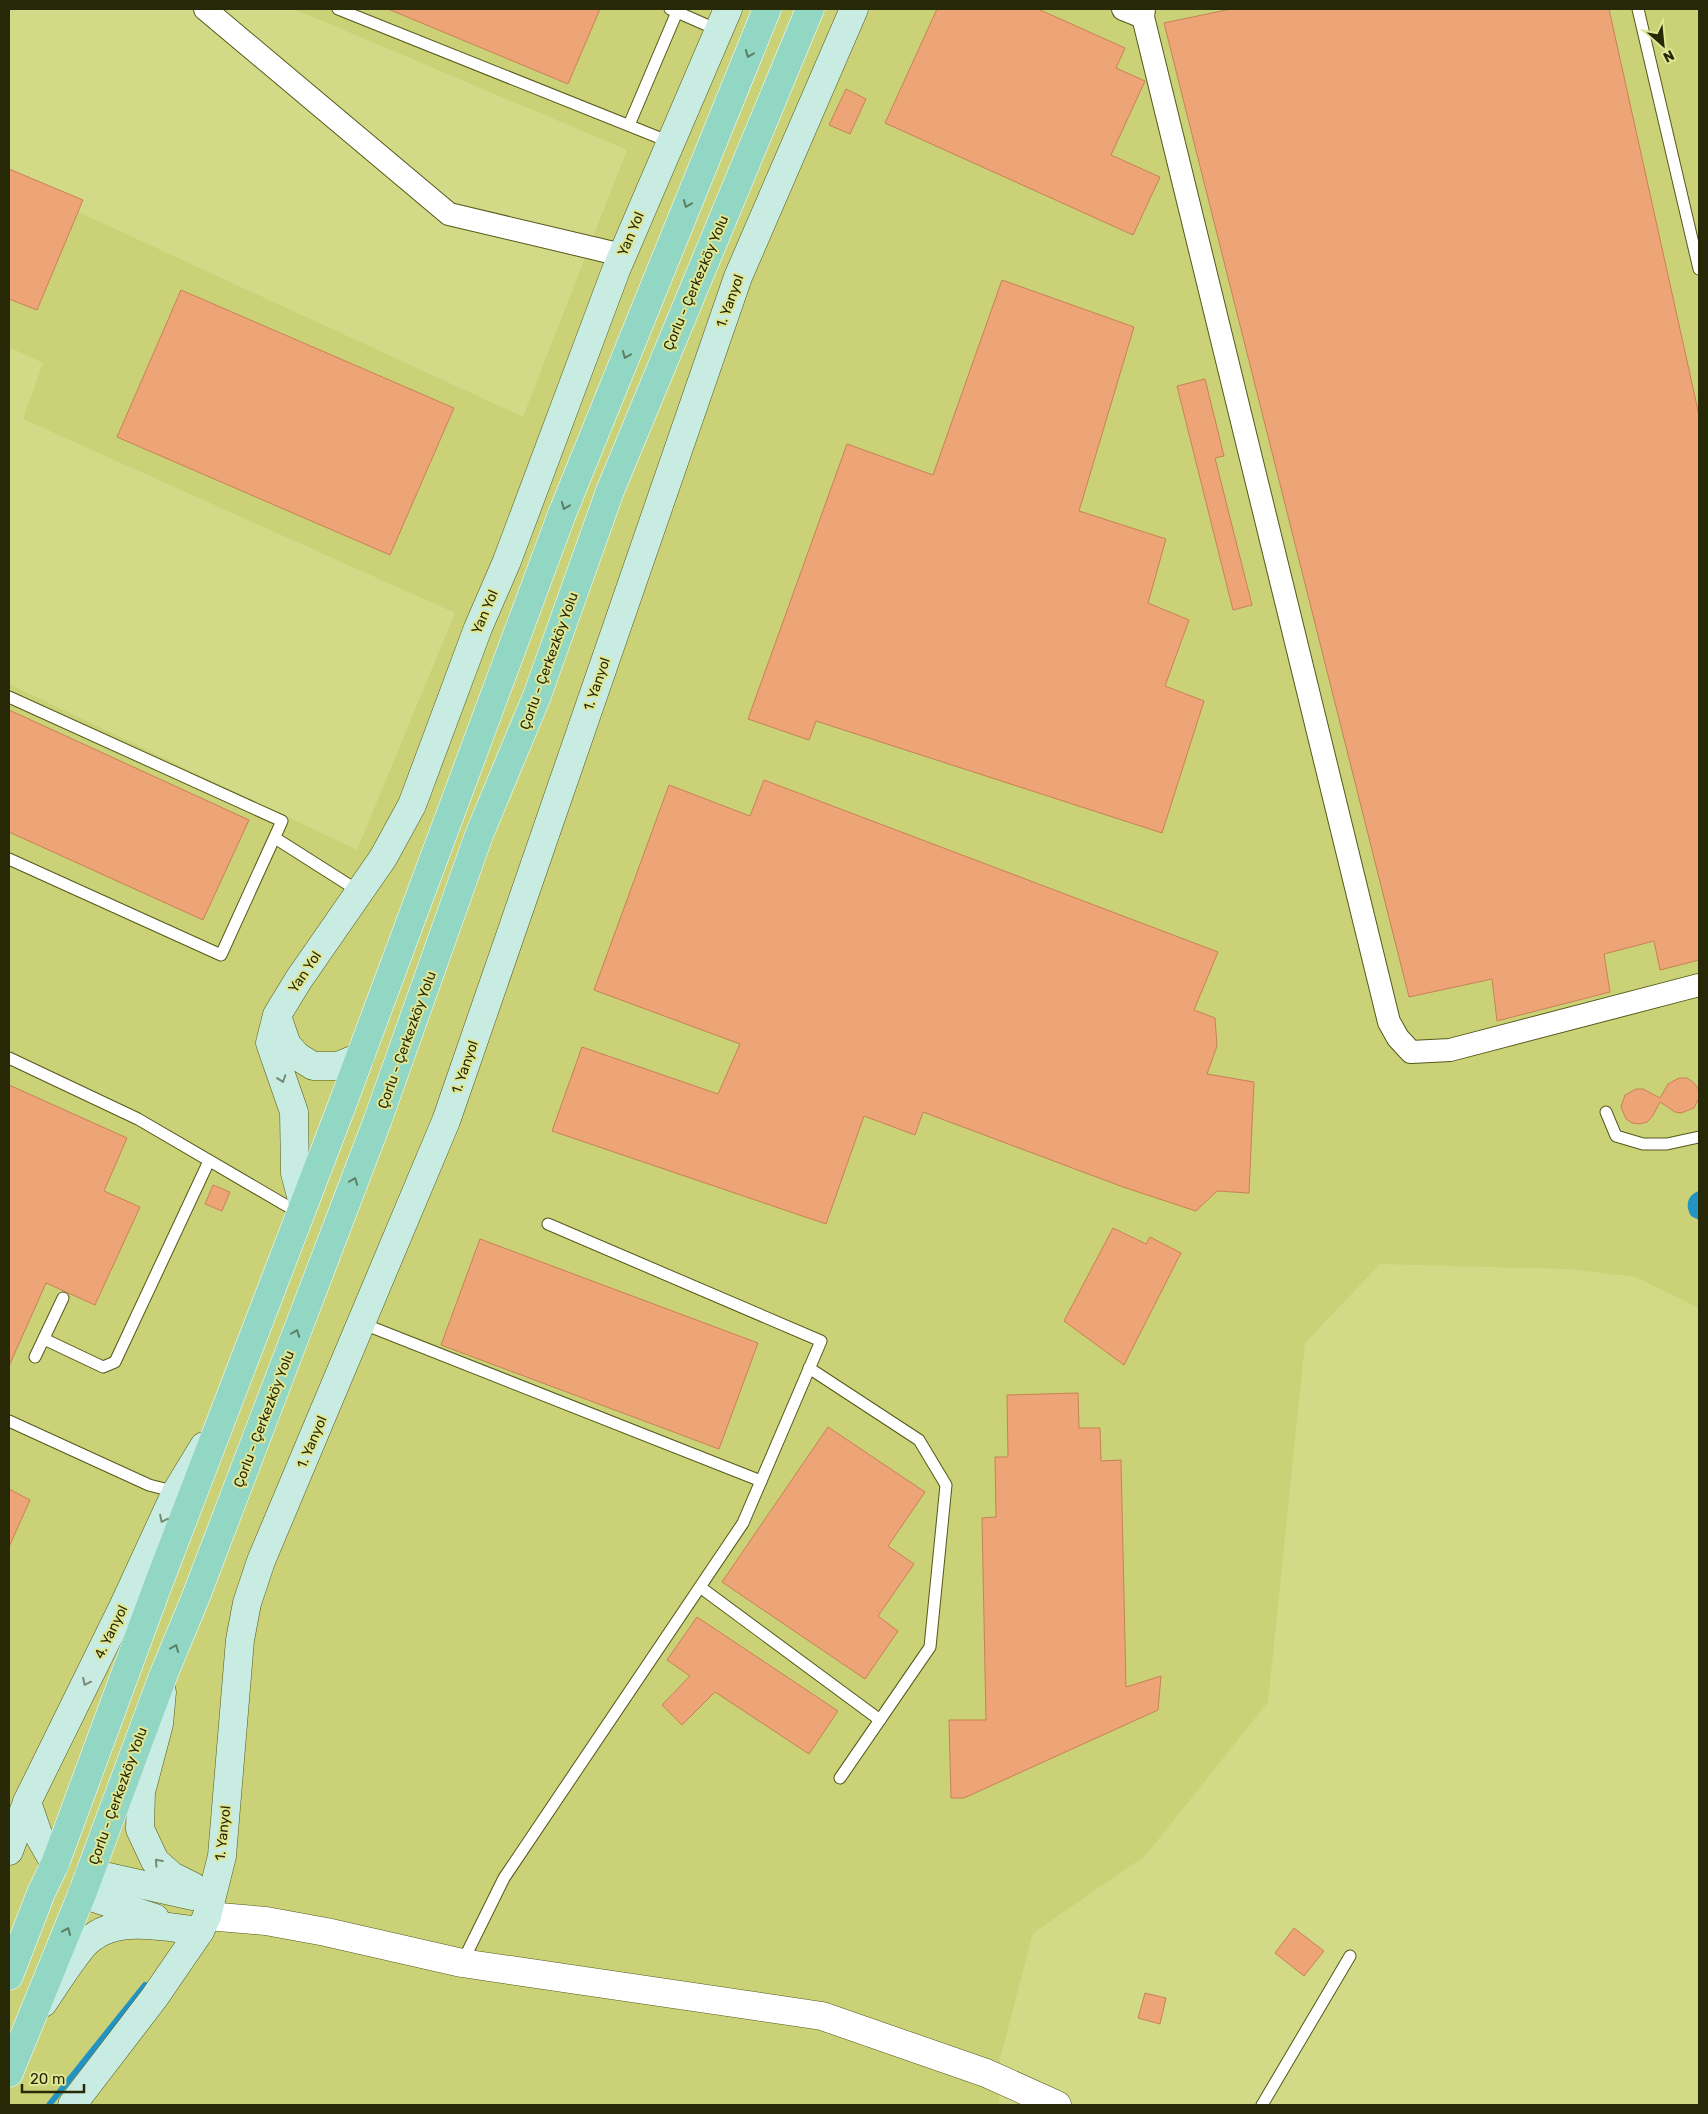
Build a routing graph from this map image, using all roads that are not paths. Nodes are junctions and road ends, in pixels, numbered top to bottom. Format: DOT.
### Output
graph roads {
  1 [pos="205,9"];
  2 [pos="338,9"];
  3 [pos="767,9"];
  4 [pos="810,9"];
  5 [pos="854,9"];
  6 [pos="1638,9"];
  7 [pos="673,10"];
  8 [pos="1136,12"];
  9 [pos="723,19"];
  10 [pos="629,125"];
  11 [pos="670,142"];
  12 [pos="622,255"];
  13 [pos="1699,269"];
  14 [pos="9,697"];
  15 [pos="275,838"];
  16 [pos="9,858"];
  17 [pos="360,892"];
  18 [pos="1699,985"];
  19 [pos="277,1015"];
  20 [pos="360,1057"];
  21 [pos="9,1058"];
  22 [pos="1606,1112"];
  23 [pos="1699,1137"];
  24 [pos="210,1160"];
  25 [pos="301,1208"];
  26 [pos="548,1224"];
  27 [pos="64,1298"];
  28 [pos="361,1323"];
  29 [pos="44,1339"];
  30 [pos="35,1357"];
  31 [pos="810,1368"];
  32 [pos="222,1416"];
  33 [pos="9,1421"];
  34 [pos="761,1481"];
  35 [pos="176,1492"];
  36 [pos="700,1587"];
  37 [pos="163,1676"];
  38 [pos="880,1720"];
  39 [pos="840,1778"];
  40 [pos="18,1808"];
  41 [pos="9,1851"];
  42 [pos="54,1864"];
  43 [pos="86,1883"];
  44 [pos="206,1916"];
  45 [pos="19,1933"];
  46 [pos="1350,1956"];
  47 [pos="462,1963"];
  48 [pos="9,1976"];
  49 [pos="30,2020"];
  50 [pos="9,2073"];
  51 [pos="72,2105"];
  52 [pos="1057,2105"];
  53 [pos="1262,2105"];
  1 -- 12 [label="street"];
  2 -- 10 [label="lane"];
  3 -- 20 [label="main road, one-way"];
  37 -- 4 [label="main road, Çorlu - Çerkezköy Yolu, one-way"];
  5 -- 28 [label="main road, 1. Yanyol"];
  6 -- 13 [label="lane"];
  7 -- 9 [label="lane"];
  7 -- 10 [label="lane"];
  8 -- 18 [label="street"];
  9 -- 11 [label="main road, Yan Yol"];
  10 -- 11 [label="lane"];
  11 -- 12 [label="main road, Yan Yol"];
  12 -- 17 [label="main road, Yan Yol"];
  14 -- 15 [label="lane"];
  15 -- 16 [label="lane"];
  15 -- 17 [label="lane"];
  17 -- 19 [label="main road, Yan Yol"];
  19 -- 20 [label="main road"];
  19 -- 25 [label="main road, Yan Yol, one-way"];
  20 -- 25 [label="main road"];
  21 -- 24 [label="lane"];
  22 -- 23 [label="lane"];
  24 -- 25 [label="lane"];
  24 -- 29 [label="lane"];
  25 -- 32 [label="main road"];
  26 -- 31 [label="lane"];
  27 -- 29 [label="lane"];
  28 -- 34 [label="lane"];
  28 -- 44 [label="main road, 1. Yanyol"];
  29 -- 30 [label="lane"];
  31 -- 34 [label="lane"];
  31 -- 38 [label="lane"];
  32 -- 35 [label="main road, 4. Yanyol"];
  32 -- 42 [label="main road"];
  33 -- 35 [label="lane"];
  34 -- 36 [label="lane"];
  35 -- 40 [label="main road, 4. Yanyol, one-way"];
  36 -- 38 [label="lane"];
  36 -- 47 [label="lane"];
  37 -- 43 [label="main road, Çorlu - Çerkezköy Yolu"];
  44 -- 37 [label="main road, one-way"];
  38 -- 39 [label="lane"];
  40 -- 41 [label="main road, 4. Yanyol"];
  40 -- 42 [label="main road"];
  42 -- 43 [label="main road"];
  42 -- 45 [label="main road"];
  43 -- 44 [label="main road"];
  49 -- 43 [label="main road, Çorlu - Çerkezköy Yolu, one-way"];
  44 -- 47 [label="street"];
  44 -- 49 [label="main road"];
  44 -- 51 [label="main road, 1. Yanyol"];
  45 -- 48 [label="main road"];
  46 -- 53 [label="lane"];
  47 -- 52 [label="street"];
  49 -- 50 [label="main road, Çorlu - Çerkezköy Yolu"];
}
